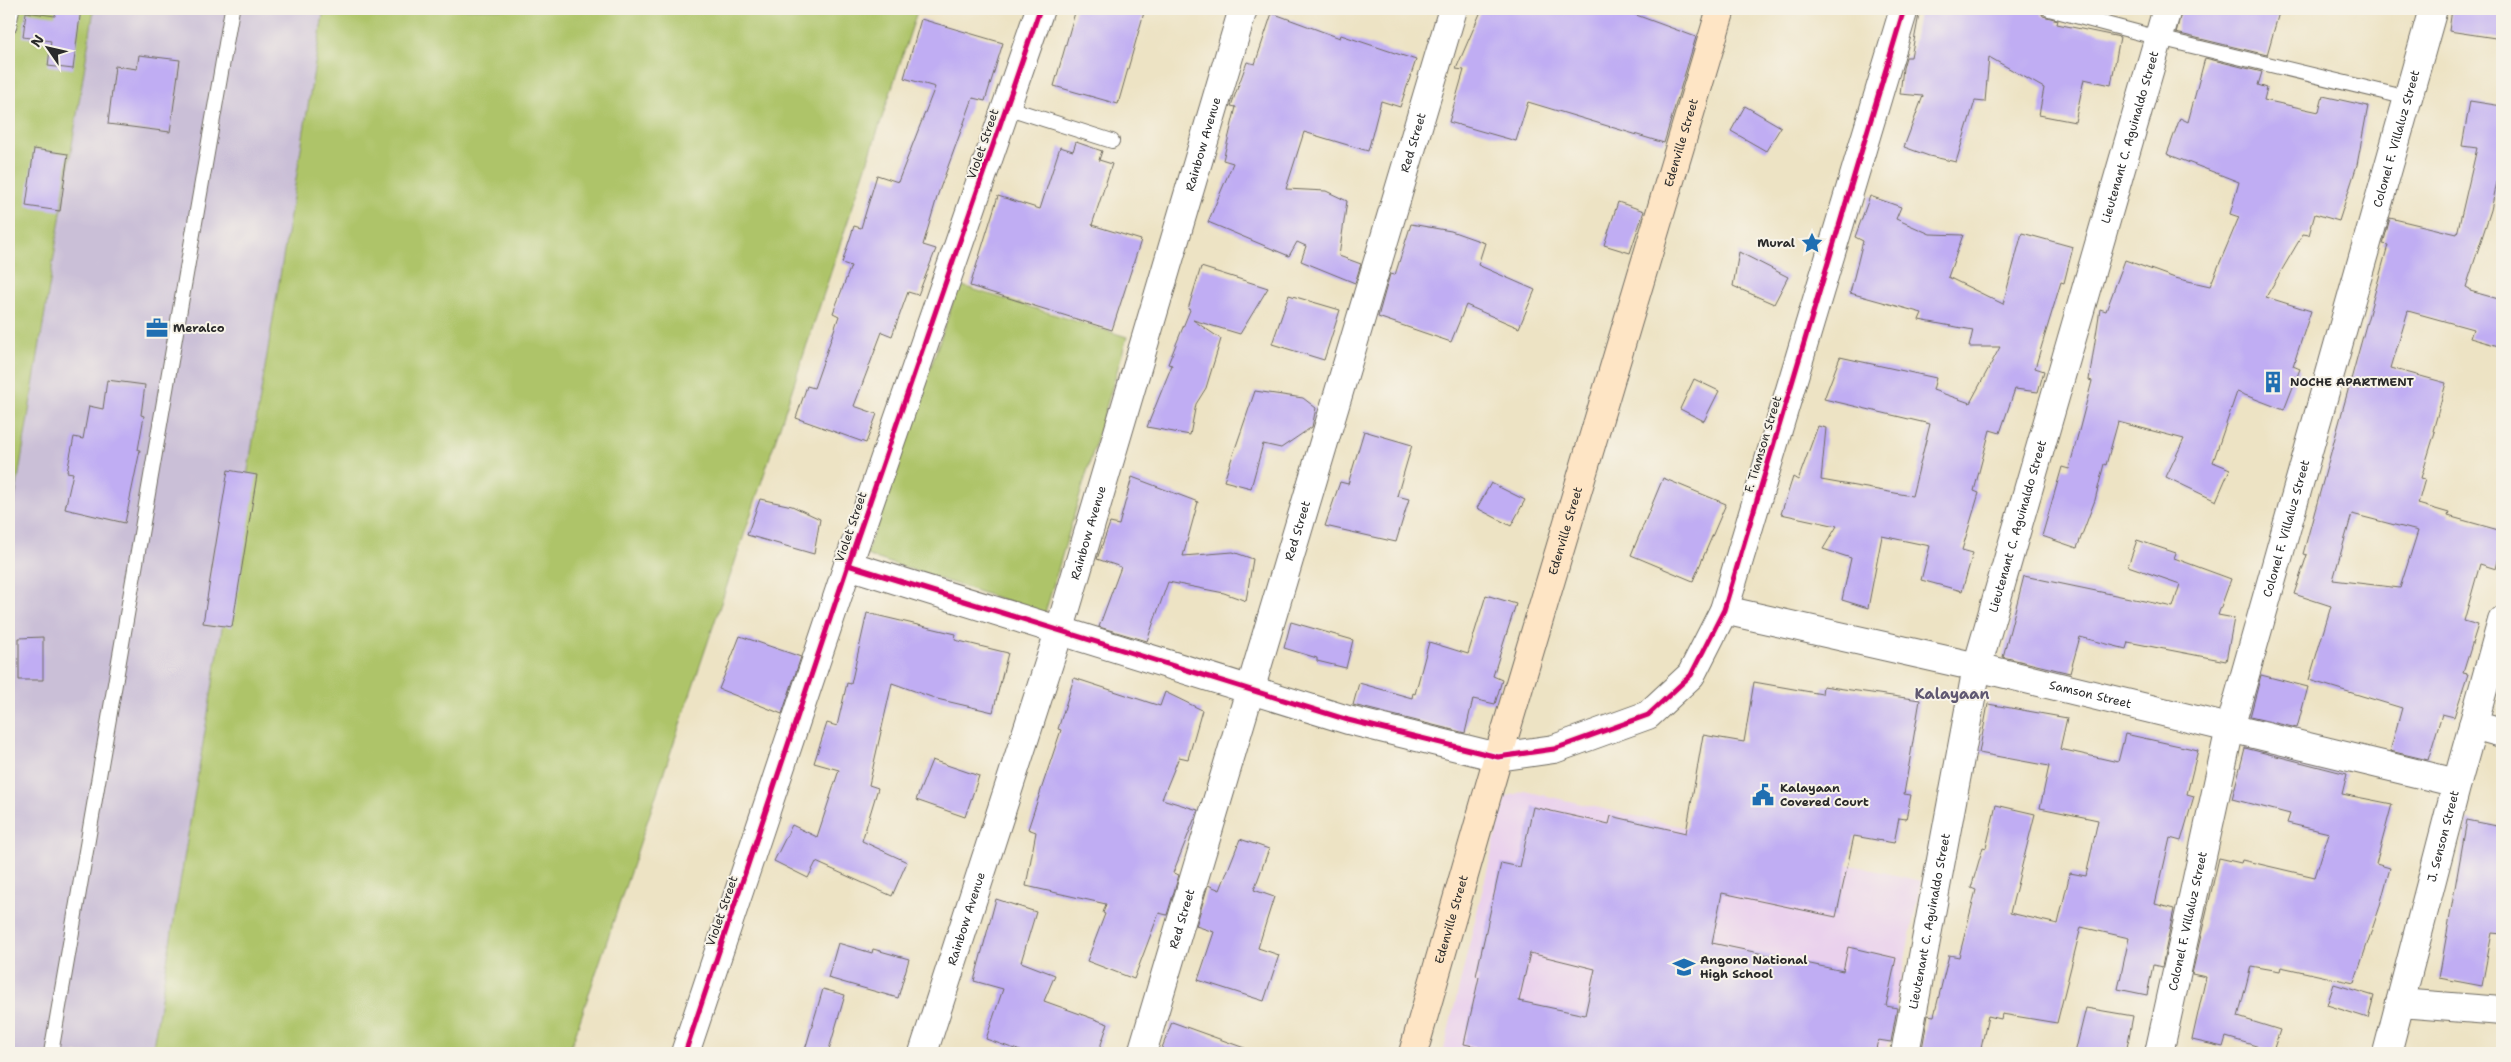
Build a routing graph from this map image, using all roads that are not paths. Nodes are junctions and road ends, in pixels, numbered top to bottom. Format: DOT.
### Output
graph roads {
  1 [pos="12,9"];
  2 [pos="232,9"];
  3 [pos="1040,9"];
  4 [pos="1243,9"];
  5 [pos="1453,9"];
  6 [pos="1721,9"];
  7 [pos="1904,9"];
  8 [pos="2049,9"];
  9 [pos="2168,9"];
  10 [pos="2433,9"];
  11 [pos="9,27"];
  12 [pos="2159,38"];
  13 [pos="2408,98"];
  14 [pos="1006,107"];
  15 [pos="1112,141"];
  16 [pos="848,565"];
  17 [pos="1724,610"];
  18 [pos="2502,620"];
  19 [pos="1059,632"];
  20 [pos="1977,667"];
  21 [pos="1251,690"];
  22 [pos="2473,725"];
  23 [pos="2230,728"];
  24 [pos="2502,733"];
  25 [pos="1498,756"];
  26 [pos="2457,783"];
  27 [pos="2400,1003"];
  28 [pos="2502,1011"];
  29 [pos="51,1053"];
  30 [pos="684,1053"];
  31 [pos="923,1053"];
  32 [pos="1142,1053"];
  33 [pos="1412,1053"];
  34 [pos="1905,1053"];
  35 [pos="2159,1053"];
  36 [pos="2387,1053"];
  1 -- 11 [label="lane"];
  2 -- 29 [label="lane"];
  3 -- 14 [label="street, Violet Street"];
  4 -- 19 [label="street, Rainbow Avenue"];
  5 -- 21 [label="street, Red Street"];
  6 -- 25 [label="street, Edenville Street"];
  7 -- 17 [label="street, F. Tiamson Street"];
  8 -- 12 [label="lane"];
  9 -- 12 [label="street, Lieutenant C. Aguinaldo Street"];
  10 -- 13 [label="street, Colonel F. Villaluz Street"];
  12 -- 13 [label="lane"];
  12 -- 20 [label="street, Lieutenant C. Aguinaldo Street"];
  13 -- 23 [label="street, Colonel F. Villaluz Street"];
  14 -- 15 [label="lane"];
  14 -- 16 [label="street, Violet Street"];
  16 -- 19 [label="street"];
  16 -- 30 [label="street, Violet Street"];
  17 -- 20 [label="street, Samson Street"];
  17 -- 25 [label="street, F. Tiamson Street"];
  18 -- 22 [label="street, J. Senson Street"];
  19 -- 21 [label="street"];
  19 -- 31 [label="street, Rainbow Avenue"];
  20 -- 23 [label="street, Samson Street"];
  20 -- 34 [label="street, Lieutenant C. Aguinaldo Street"];
  21 -- 25 [label="street"];
  21 -- 32 [label="street, Red Street"];
  22 -- 24 [label="street"];
  22 -- 26 [label="street, J. Senson Street"];
  23 -- 26 [label="street, Samson Street"];
  23 -- 35 [label="street, Colonel F. Villaluz Street"];
  25 -- 33 [label="street, Edenville Street"];
  26 -- 27 [label="street, J. Senson Street"];
  27 -- 28 [label="street"];
  27 -- 36 [label="street, J. Senson Street"];
}
